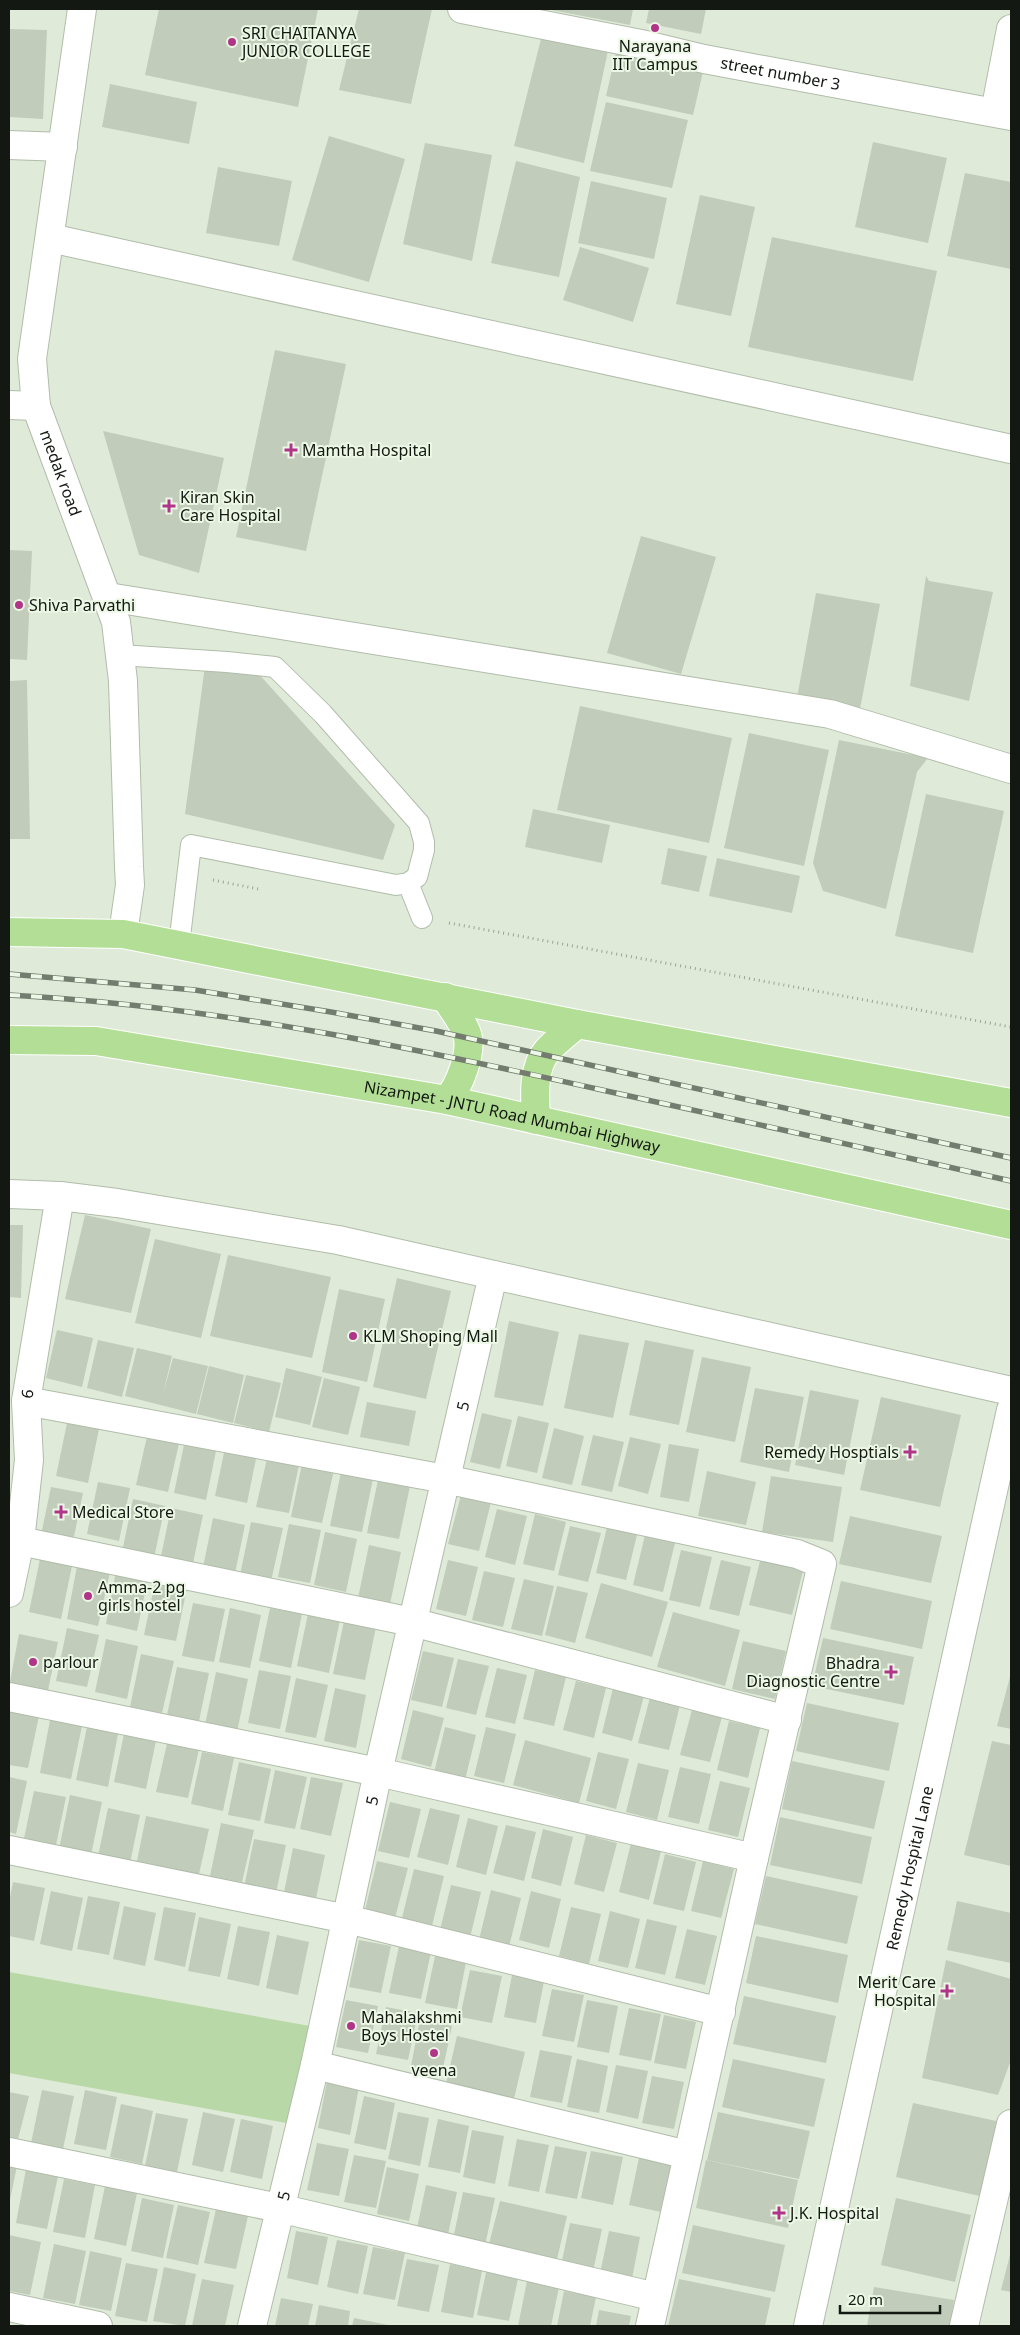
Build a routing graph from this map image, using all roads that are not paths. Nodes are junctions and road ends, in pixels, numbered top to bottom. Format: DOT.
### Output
graph roads {
  1 [pos="82,9"];
  2 [pos="462,9"];
  3 [pos="1011,29"];
  4 [pos="1003,114"];
  5 [pos="9,146"];
  6 [pos="63,147"];
  7 [pos="50,238"];
  8 [pos="9,405"];
  9 [pos="36,406"];
  10 [pos="1011,450"];
  11 [pos="108,597"];
  12 [pos="120,655"];
  13 [pos="1011,769"];
  14 [pos="408,883"];
  15 [pos="422,918"];
  16 [pos="9,932"];
  17 [pos="123,934"];
  18 [pos="179,945"];
  19 [pos="445,997"];
  20 [pos="577,1024"];
  21 [pos="9,1040"];
  22 [pos="447,1100"];
  23 [pos="1011,1104"];
  24 [pos="536,1120"];
  25 [pos="9,1194"];
  26 [pos="60,1196"];
  27 [pos="1011,1225"];
  28 [pos="493,1275"];
  29 [pos="1011,1391"];
  30 [pos="26,1401"];
  31 [pos="1011,1410"];
  32 [pos="19,1459"];
  33 [pos="445,1478"];
  34 [pos="20,1541"];
  35 [pos="9,1593"];
  36 [pos="412,1622"];
  37 [pos="9,1697"];
  38 [pos="788,1720"];
  39 [pos="378,1772"];
  40 [pos="9,1850"];
  41 [pos="754,1858"];
  42 [pos="347,1918"];
  43 [pos="721,2012"];
  44 [pos="315,2065"];
  45 [pos="1011,2124"];
  46 [pos="9,2152"];
  47 [pos="688,2155"];
  48 [pos="279,2208"];
  49 [pos="1001,2218"];
  50 [pos="656,2297"];
  51 [pos="9,2307"];
  52 [pos="98,2326"];
  53 [pos="252,2326"];
  54 [pos="650,2326"];
  55 [pos="808,2326"];
  56 [pos="964,2326"];
  1 -- 6 [label="street, medak road"];
  2 -- 4 [label="street, street number 3"];
  3 -- 4 [label="street"];
  5 -- 6 [label="street"];
  6 -- 7 [label="street, medak road"];
  7 -- 9 [label="street, medak road"];
  7 -- 10 [label="street"];
  8 -- 9 [label="street"];
  9 -- 11 [label="street, medak road"];
  11 -- 12 [label="street, medak road"];
  11 -- 13 [label="street"];
  12 -- 14 [label="lane"];
  12 -- 17 [label="street, medak road"];
  14 -- 15 [label="lane"];
  14 -- 18 [label="lane"];
  16 -- 17 [label="highway"];
  17 -- 18 [label="highway"];
  18 -- 19 [label="highway"];
  19 -- 20 [label="highway"];
  19 -- 22 [label="highway"];
  20 -- 23 [label="highway"];
  20 -- 24 [label="highway"];
  21 -- 22 [label="highway, Nizampet - JNTU Road Mumbai Highway"];
  22 -- 24 [label="highway, Nizampet - JNTU Road Mumbai Highway"];
  24 -- 27 [label="highway, Nizampet - JNTU Road Mumbai Highway"];
  25 -- 26 [label="street"];
  26 -- 28 [label="street"];
  26 -- 30 [label="street, 6"];
  28 -- 29 [label="street"];
  28 -- 33 [label="street, 5"];
  30 -- 32 [label="street, 6"];
  30 -- 33 [label="street"];
  31 -- 55 [label="street, Remedy Hospital Lane"];
  32 -- 34 [label="street, 6"];
  33 -- 36 [label="street, 5"];
  33 -- 38 [label="street"];
  34 -- 35 [label="street, 6"];
  34 -- 36 [label="street"];
  36 -- 38 [label="street"];
  36 -- 39 [label="street, 5"];
  37 -- 39 [label="street"];
  38 -- 41 [label="street"];
  39 -- 41 [label="street"];
  39 -- 42 [label="street, 5"];
  40 -- 42 [label="street"];
  41 -- 43 [label="street"];
  42 -- 43 [label="street"];
  42 -- 44 [label="street, 5"];
  43 -- 47 [label="street"];
  44 -- 47 [label="street"];
  44 -- 48 [label="street, 5"];
  45 -- 49 [label="street"];
  46 -- 48 [label="street"];
  47 -- 50 [label="street"];
  48 -- 50 [label="street"];
  48 -- 53 [label="street, 5"];
  49 -- 56 [label="street"];
  50 -- 54 [label="street"];
  51 -- 52 [label="street"];
}
